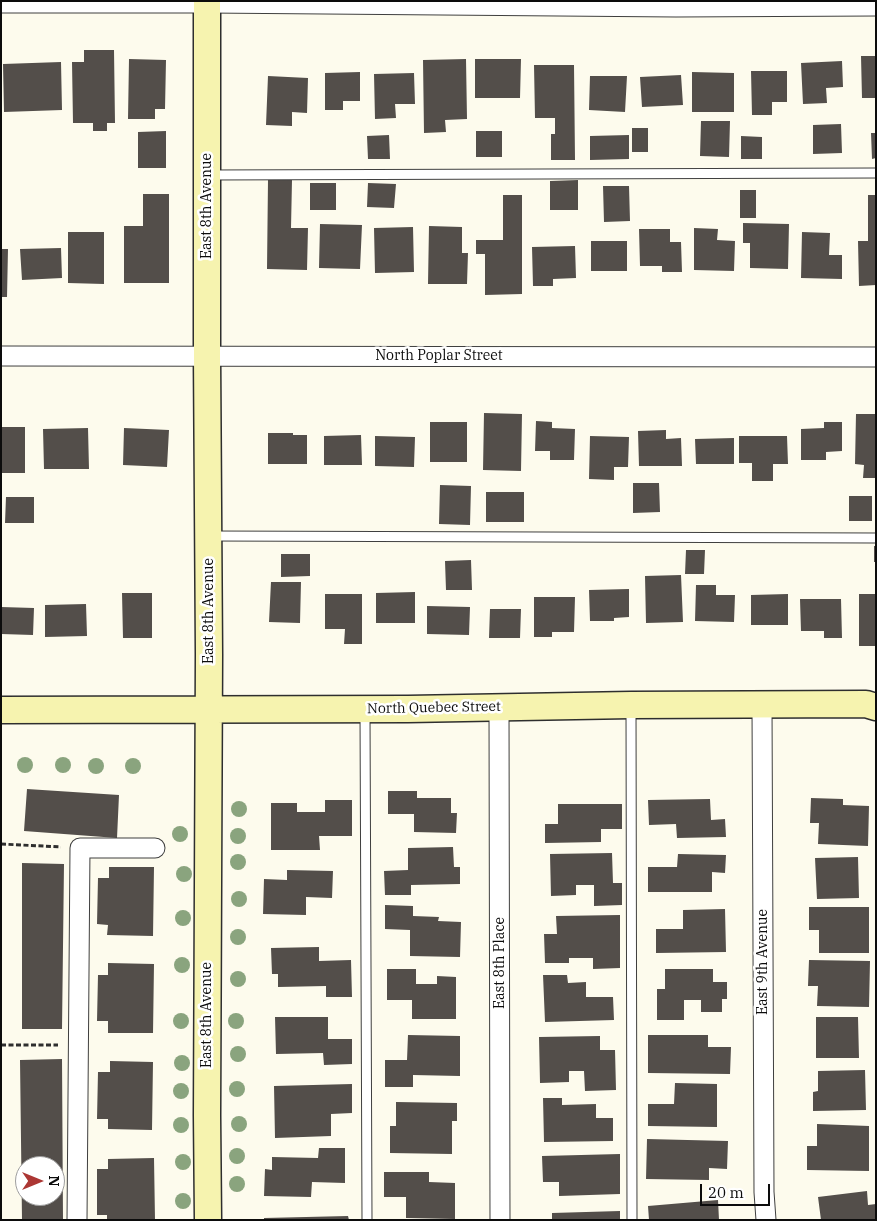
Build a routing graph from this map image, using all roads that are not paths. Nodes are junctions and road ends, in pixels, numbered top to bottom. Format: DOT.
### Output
graph roads {
  1 [pos="207,2"];
  2 [pos="1,3"];
  3 [pos="676,4"];
  4 [pos="876,6"];
  5 [pos="876,174"];
  6 [pos="207,175"];
  7 [pos="1,356"];
  8 [pos="207,356"];
  9 [pos="876,357"];
  10 [pos="208,536"];
  11 [pos="876,538"];
  12 [pos="873,704"];
  13 [pos="631,705"];
  14 [pos="762,705"];
  15 [pos="499,707"];
  16 [pos="209,709"];
  17 [pos="365,709"];
  18 [pos="1,710"];
  19 [pos="155,848"];
  20 [pos="77,1220"];
  21 [pos="208,1220"];
  22 [pos="367,1220"];
  23 [pos="500,1220"];
  24 [pos="632,1220"];
  25 [pos="766,1220"];
  1 -- 2 [label="street"];
  1 -- 3 [label="street"];
  1 -- 6 [label="street, East 8th Avenue"];
  3 -- 4 [label="street"];
  5 -- 6 [label="lane"];
  6 -- 8 [label="street, East 8th Avenue"];
  7 -- 8 [label="street, North Poplar Street"];
  8 -- 9 [label="street, North Poplar Street"];
  8 -- 10 [label="street, East 8th Avenue"];
  10 -- 11 [label="lane"];
  10 -- 16 [label="street, East 8th Avenue"];
  12 -- 14 [label="street, North Quebec Street"];
  13 -- 14 [label="street, North Quebec Street"];
  13 -- 15 [label="street, North Quebec Street"];
  13 -- 24 [label="lane"];
  14 -- 25 [label="street, East 9th Avenue"];
  15 -- 17 [label="street, North Quebec Street"];
  15 -- 23 [label="street, East 8th Place"];
  16 -- 17 [label="street, North Quebec Street"];
  16 -- 18 [label="street, North Quebec Street"];
  16 -- 21 [label="street, East 8th Avenue"];
  17 -- 22 [label="lane"];
  19 -- 20 [label="street"];
}
